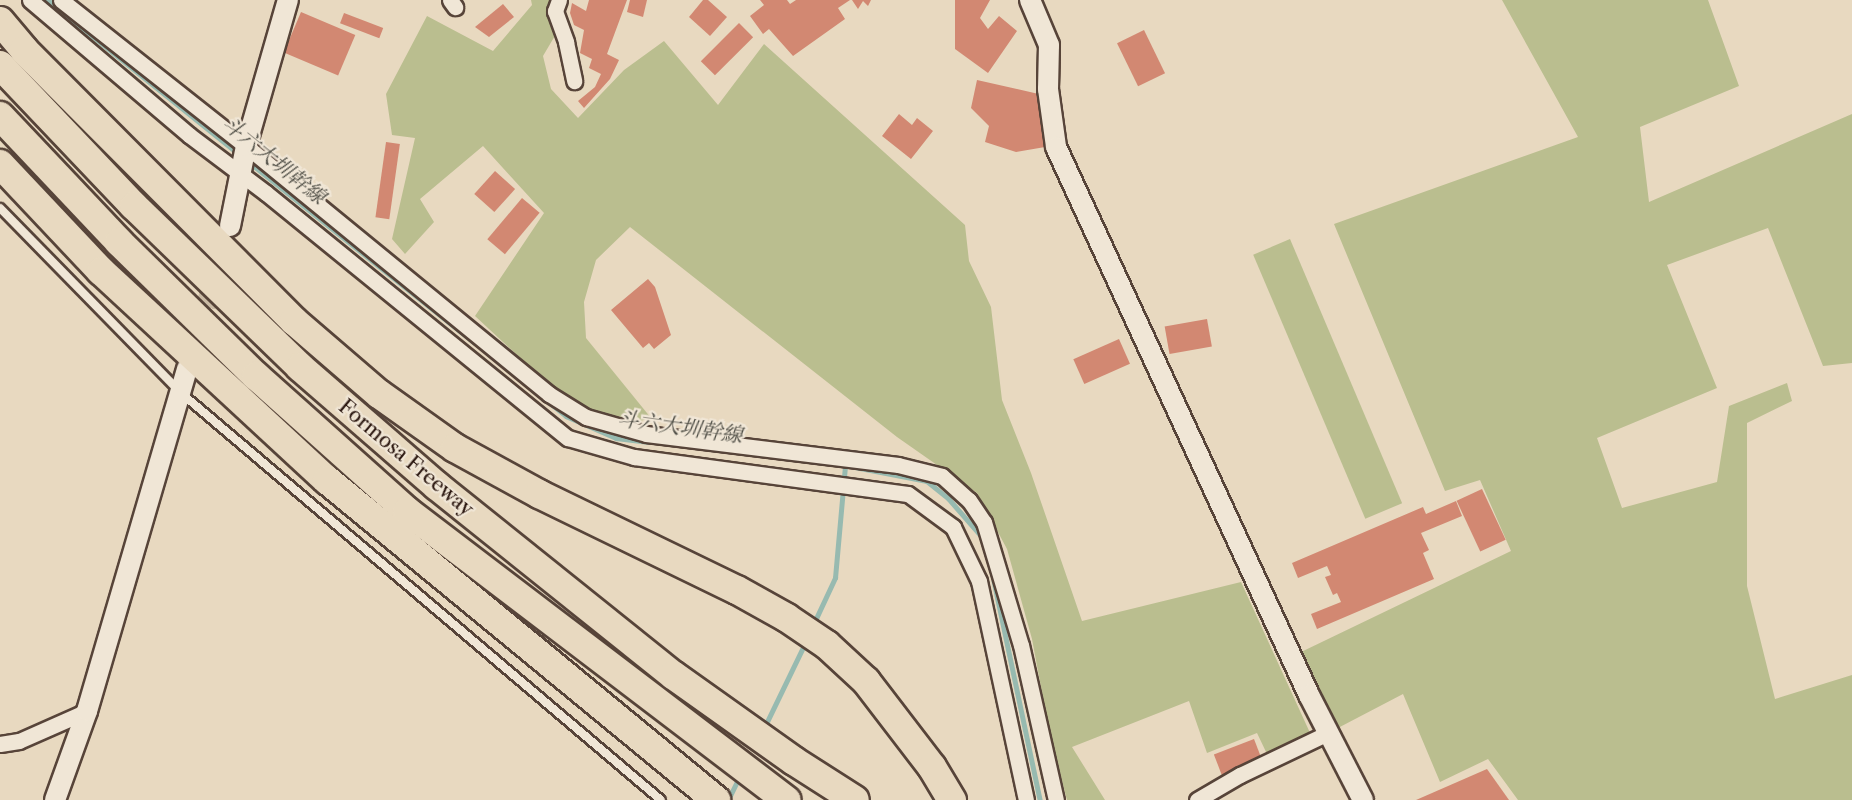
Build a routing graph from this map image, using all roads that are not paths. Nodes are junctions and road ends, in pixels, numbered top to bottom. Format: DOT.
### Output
graph roads {
  1 [pos="30,0"];
  2 [pos="62,0"];
  3 [pos="288,0"];
  4 [pos="559,0"];
  5 [pos="1029,0"];
  6 [pos="0,21"];
  7 [pos="4,69"];
  8 [pos="574,81"];
  9 [pos="0,116"];
  10 [pos="246,146"];
  11 [pos="0,164"];
  12 [pos="241,175"];
  13 [pos="0,208"];
  14 [pos="230,226"];
  15 [pos="187,368"];
  16 [pos="181,393"];
  17 [pos="87,711"];
  18 [pos="1328,733"];
  19 [pos="0,744"];
  20 [pos="782,797"];
  21 [pos="55,800"];
  22 [pos="661,800"];
  23 [pos="716,800"];
  24 [pos="855,800"];
  25 [pos="952,800"];
  26 [pos="1026,800"];
  27 [pos="1056,800"];
  28 [pos="1197,800"];
  29 [pos="1363,800"];
  1 -- 12 [label="street"];
  2 -- 10 [label="street"];
  3 -- 10 [label="street"];
  4 -- 8 [label="street"];
  5 -- 18 [label="street"];
  6 -- 25 [label="highway"];
  7 -- 24 [label="highway, Formosa Freeway"];
  9 -- 20 [label="highway, Formosa Freeway"];
  10 -- 12 [label="street"];
  10 -- 27 [label="street"];
  11 -- 23 [label="highway"];
  12 -- 14 [label="street"];
  12 -- 26 [label="street"];
  13 -- 16 [label="lane"];
  15 -- 16 [label="street"];
  16 -- 17 [label="street"];
  16 -- 22 [label="lane"];
  17 -- 19 [label="street"];
  17 -- 21 [label="street"];
  18 -- 28 [label="street"];
  18 -- 29 [label="street"];
}
